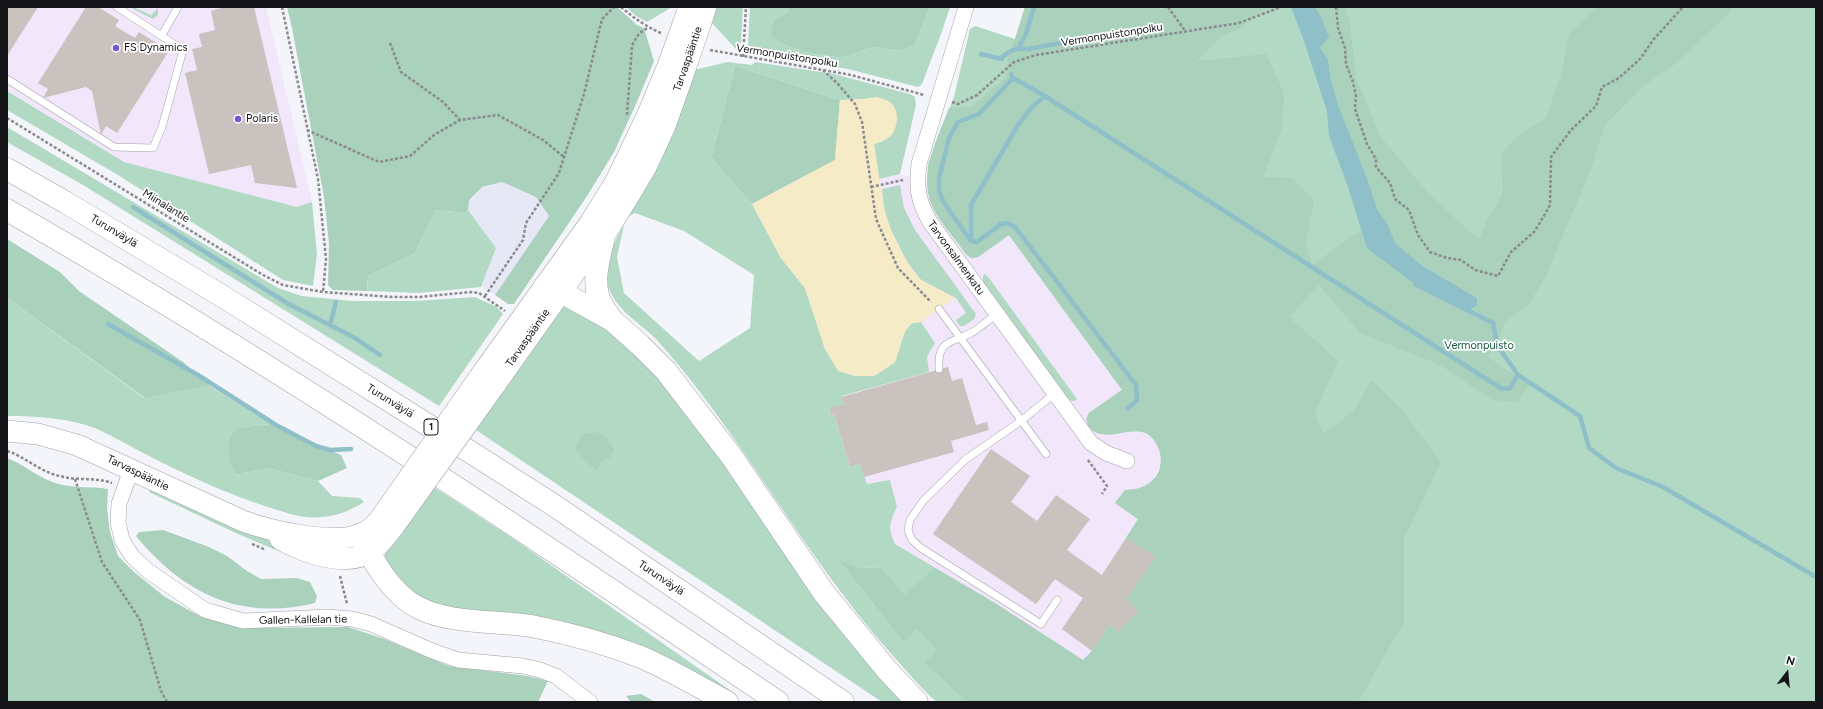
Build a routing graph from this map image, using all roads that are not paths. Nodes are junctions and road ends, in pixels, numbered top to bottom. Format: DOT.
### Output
graph roads {
  1 [pos="117,7"];
  2 [pos="178,7"];
  3 [pos="966,7"];
  4 [pos="696,12"];
  5 [pos="162,35"];
  6 [pos="676,69"];
  7 [pos="7,79"];
  8 [pos="7,169"];
  9 [pos="7,210"];
  10 [pos="604,236"];
  11 [pos="553,289"];
  12 [pos="939,309"];
  13 [pos="996,314"];
  14 [pos="612,320"];
  15 [pos="960,337"];
  16 [pos="939,369"];
  17 [pos="1054,394"];
  18 [pos="1021,421"];
  19 [pos="7,430"];
  20 [pos="1046,454"];
  21 [pos="1127,461"];
  22 [pos="128,479"];
  23 [pos="365,544"];
  24 [pos="1057,600"];
  25 [pos="590,702"];
  26 [pos="727,702"];
  27 [pos="778,702"];
  28 [pos="843,702"];
  29 [pos="917,702"];
  1 -- 5 [label="lane"];
  2 -- 5 [label="lane"];
  3 -- 13 [label="street, Tarvonsalmenkatu"];
  4 -- 6 [label="main road, Tarvaspääntie, bridge"];
  5 -- 7 [label="lane"];
  6 -- 10 [label="main road, Tarvaspääntie"];
  6 -- 11 [label="main road, Tarvaspääntie"];
  8 -- 28 [label="highway, Turunväylä / 1"];
  9 -- 27 [label="highway"];
  10 -- 11 [label="main road, Tarvaspääntie"];
  10 -- 14 [label="highway"];
  11 -- 14 [label="highway"];
  11 -- 23 [label="main road, Tarvaspääntie, bridge"];
  12 -- 15 [label="lane"];
  13 -- 15 [label="lane"];
  13 -- 17 [label="street, Tarvonsalmenkatu"];
  14 -- 29 [label="highway"];
  15 -- 16 [label="lane"];
  15 -- 18 [label="lane"];
  17 -- 18 [label="lane"];
  17 -- 21 [label="street, Tarvonsalmenkatu"];
  18 -- 20 [label="lane"];
  18 -- 24 [label="lane"];
  19 -- 22 [label="main road, Tarvaspääntie"];
  22 -- 23 [label="main road, Tarvaspääntie"];
  22 -- 25 [label="street, Gallen-Kallelan tie"];
  23 -- 26 [label="highway"];
}
